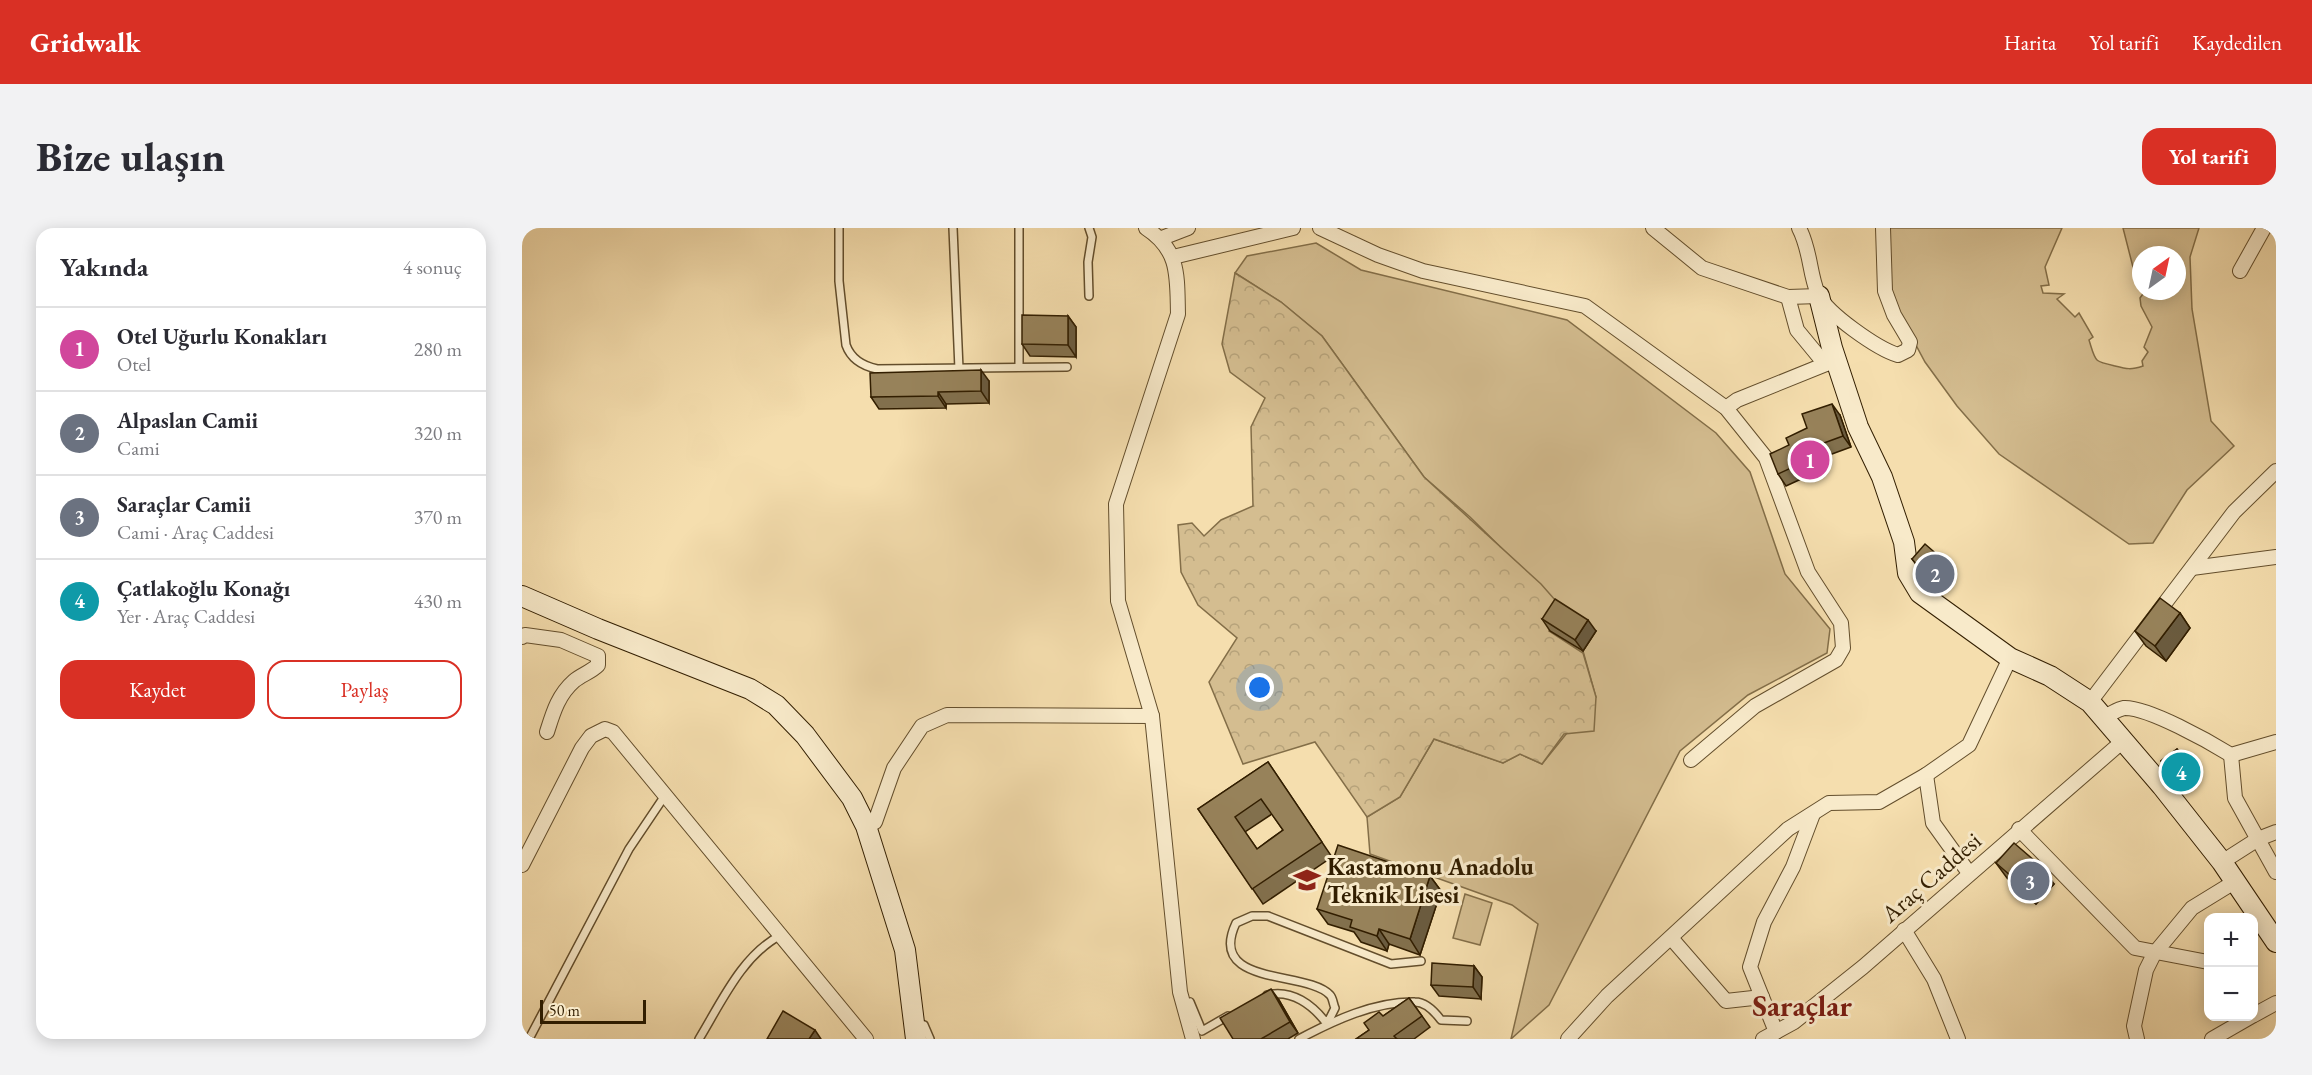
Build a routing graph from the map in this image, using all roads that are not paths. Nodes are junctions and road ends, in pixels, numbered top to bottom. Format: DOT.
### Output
graph roads {
  1 [pos="839,228"];
  2 [pos="954,228"];
  3 [pos="1019,228"];
  4 [pos="1089,228"];
  5 [pos="1146,228"];
  6 [pos="1188,228"];
  7 [pos="1293,228"];
  8 [pos="1320,228"];
  9 [pos="1653,228"];
  10 [pos="1799,228"];
  11 [pos="1882,228"];
  12 [pos="2264,228"];
  13 [pos="1162,238"];
  14 [pos="1173,257"];
  15 [pos="2240,271"];
  16 [pos="1089,296"];
  17 [pos="1819,296"];
  18 [pos="1788,297"];
  19 [pos="1831,362"];
  20 [pos="1019,366"];
  21 [pos="1067,367"];
  22 [pos="959,369"];
  23 [pos="1726,408"];
  24 [pos="2276,471"];
  25 [pos="2276,557"];
  26 [pos="2192,568"];
  27 [pos="522,596"];
  28 [pos="522,637"];
  29 [pos="2010,658"];
  30 [pos="2090,702"];
  31 [pos="1152,716"];
  32 [pos="2103,717"];
  33 [pos="547,732"];
  34 [pos="2123,741"];
  35 [pos="2276,742"];
  36 [pos="2231,755"];
  37 [pos="1691,760"];
  38 [pos="1926,775"];
  39 [pos="666,794"];
  40 [pos="1813,813"];
  41 [pos="866,826"];
  42 [pos="2019,829"];
  43 [pos="2276,832"];
  44 [pos="2258,839"];
  45 [pos="2222,862"];
  46 [pos="522,865"];
  47 [pos="2276,872"];
  48 [pos="1969,873"];
  49 [pos="2236,881"];
  50 [pos="1904,930"];
  51 [pos="781,935"];
  52 [pos="1672,939"];
  53 [pos="2276,942"];
  54 [pos="2154,954"];
  55 [pos="1421,961"];
  56 [pos="2204,961"];
  57 [pos="1261,997"];
  58 [pos="1762,997"];
  59 [pos="1190,1002"];
  60 [pos="2276,1003"];
  61 [pos="2258,1013"];
  62 [pos="1232,1014"];
  63 [pos="2244,1021"];
  64 [pos="1467,1022"];
  65 [pos="1327,1024"];
  66 [pos="1776,1032"];
  67 [pos="920,1038"];
  68 [pos="529,1039"];
  69 [pos="699,1039"];
  70 [pos="866,1039"];
  71 [pos="1193,1039"];
  72 [pos="1299,1039"];
  73 [pos="1568,1039"];
  74 [pos="1763,1039"];
  75 [pos="1958,1039"];
  76 [pos="2137,1039"];
  77 [pos="2212,1039"];
  1 -- 22 [label="lane"];
  2 -- 22 [label="lane"];
  3 -- 20 [label="lane"];
  4 -- 16 [label="lane"];
  5 -- 13 [label="street"];
  6 -- 13 [label="street"];
  7 -- 14 [label="street"];
  8 -- 23 [label="street"];
  9 -- 18 [label="street"];
  10 -- 17 [label="street"];
  11 -- 17 [label="street"];
  12 -- 15 [label="street"];
  13 -- 14 [label="street"];
  14 -- 31 [label="street"];
  17 -- 18 [label="street"];
  17 -- 19 [label="main road"];
  18 -- 19 [label="street"];
  19 -- 23 [label="street"];
  19 -- 29 [label="main road"];
  20 -- 21 [label="lane"];
  20 -- 22 [label="lane"];
  23 -- 37 [label="street"];
  24 -- 26 [label="street"];
  25 -- 26 [label="street"];
  26 -- 30 [label="street"];
  27 -- 41 [label="main road"];
  28 -- 33 [label="street"];
  29 -- 30 [label="main road"];
  29 -- 38 [label="street"];
  30 -- 32 [label="main road"];
  31 -- 41 [label="street"];
  31 -- 71 [label="street"];
  32 -- 34 [label="main road"];
  32 -- 36 [label="street"];
  34 -- 42 [label="street, Araç Caddesi"];
  34 -- 45 [label="main road"];
  35 -- 36 [label="street"];
  36 -- 44 [label="street"];
  38 -- 40 [label="street"];
  38 -- 48 [label="street"];
  39 -- 46 [label="street"];
  39 -- 51 [label="street"];
  39 -- 68 [label="lane"];
  40 -- 52 [label="street"];
  40 -- 58 [label="street"];
  41 -- 67 [label="main road"];
  42 -- 48 [label="street, Araç Caddesi"];
  42 -- 54 [label="street"];
  43 -- 44 [label="street"];
  44 -- 45 [label="street"];
  44 -- 47 [label="street"];
  45 -- 49 [label="main road"];
  48 -- 50 [label="street, Araç Caddesi"];
  49 -- 53 [label="main road"];
  49 -- 54 [label="street"];
  50 -- 66 [label="street, Araç Caddesi"];
  50 -- 75 [label="street"];
  51 -- 69 [label="lane"];
  51 -- 70 [label="street"];
  52 -- 58 [label="street"];
  52 -- 73 [label="street"];
  54 -- 56 [label="street"];
  54 -- 76 [label="street"];
  55 -- 65 [label="lane"];
  57 -- 65 [label="lane"];
  58 -- 66 [label="street"];
  59 -- 62 [label="lane"];
  60 -- 61 [label="street"];
  63 -- 77 [label="street"];
  64 -- 65 [label="lane"];
  65 -- 72 [label="lane"];
  66 -- 74 [label="street, Araç Caddesi"];
}
